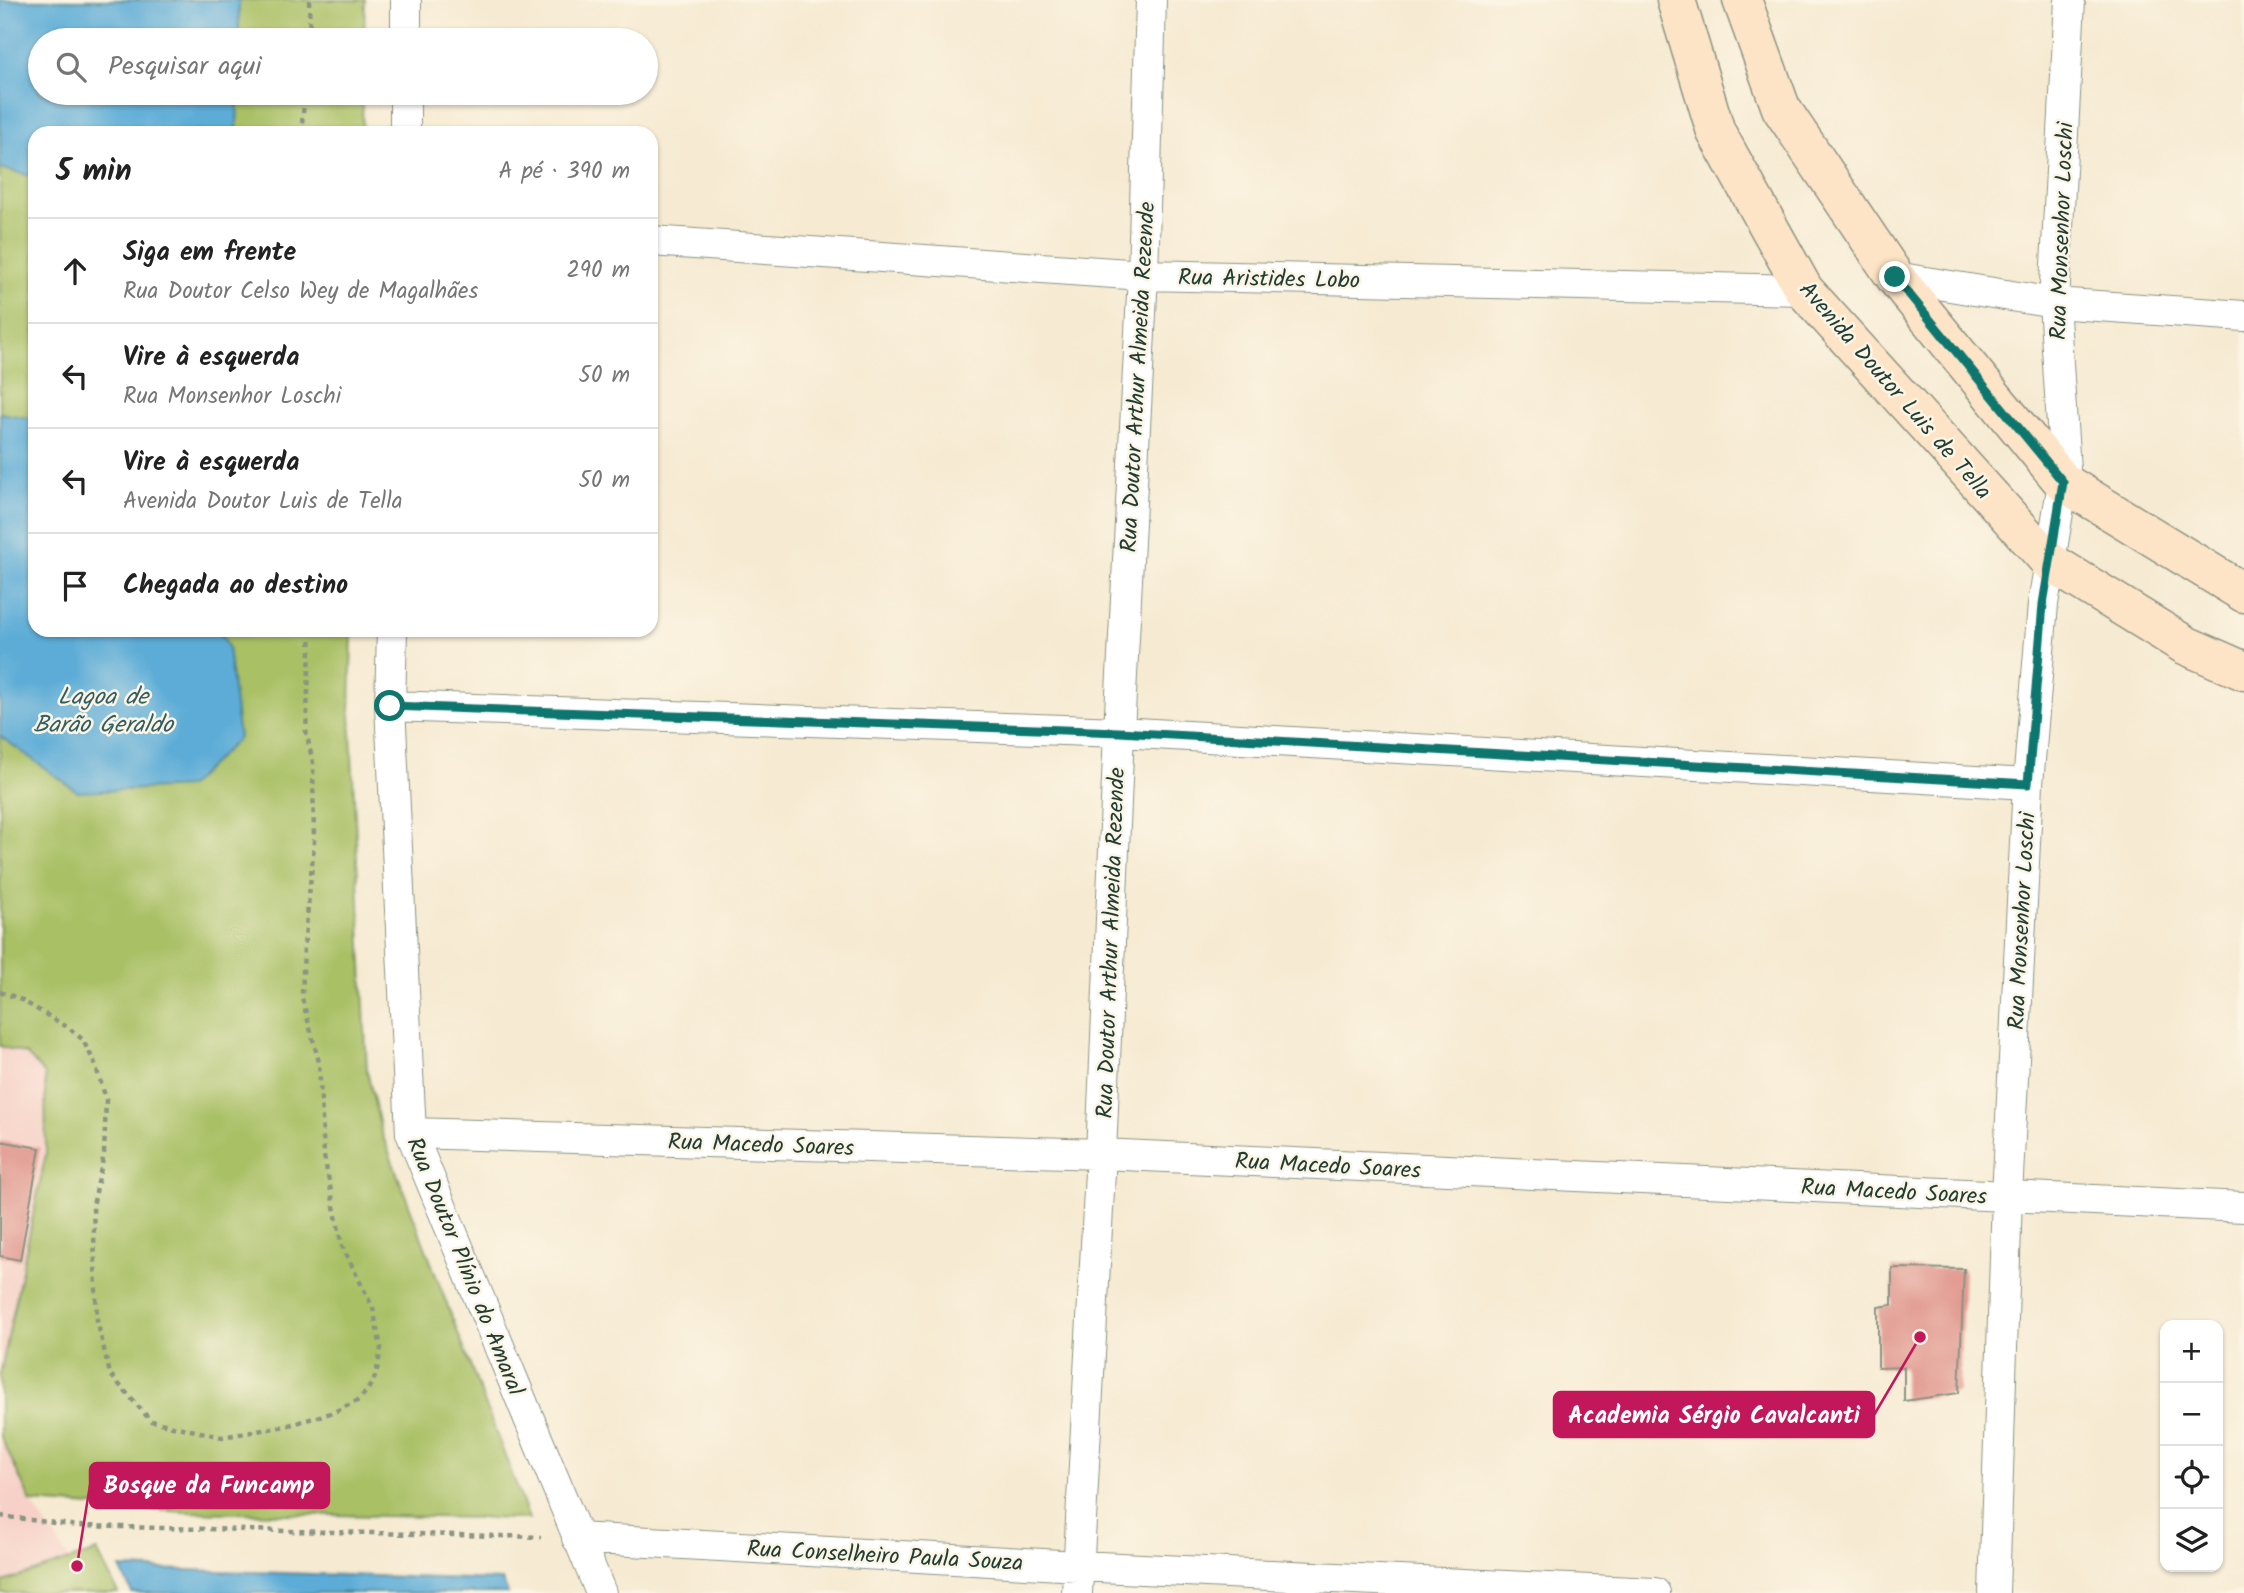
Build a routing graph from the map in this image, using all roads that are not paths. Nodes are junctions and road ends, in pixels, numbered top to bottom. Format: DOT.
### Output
graph roads {
  1 [pos="406,0"];
  2 [pos="1151,0"];
  3 [pos="1676,0"];
  4 [pos="1742,0"];
  5 [pos="2070,0"];
  6 [pos="406,28"];
  7 [pos="405,105"];
  8 [pos="405,126"];
  9 [pos="658,241"];
  10 [pos="1143,275"];
  11 [pos="1895,277"];
  12 [pos="1804,290"];
  13 [pos="2054,303"];
  14 [pos="2244,316"];
  15 [pos="2063,482"];
  16 [pos="2050,562"];
  17 [pos="2244,593"];
  18 [pos="393,637"];
  19 [pos="2244,671"];
  20 [pos="390,706"];
  21 [pos="1119,732"];
  22 [pos="2028,784"];
  23 [pos="411,1133"];
  24 [pos="1101,1154"];
  25 [pos="2007,1196"];
  26 [pos="2244,1207"];
  27 [pos="577,1538"];
  28 [pos="1077,1580"];
  29 [pos="601,1593"];
  30 [pos="1655,1593"];
  31 [pos="1994,1593"];
  1 -- 6 [label="street"];
  2 -- 10 [label="street, Rua Doutor Arthur Almeida Rezende"];
  3 -- 12 [label="main road, Avenida Doutor Luis de Tella"];
  4 -- 11 [label="main road"];
  5 -- 13 [label="street, Rua Monsenhor Loschi"];
  7 -- 8 [label="street"];
  9 -- 10 [label="street, Rua Aristides Lobo"];
  10 -- 12 [label="street, Rua Aristides Lobo"];
  10 -- 21 [label="street, Rua Doutor Arthur Almeida Rezende"];
  11 -- 13 [label="street"];
  11 -- 15 [label="main road"];
  12 -- 16 [label="main road, Avenida Doutor Luis de Tella"];
  13 -- 14 [label="street"];
  13 -- 15 [label="street, Rua Monsenhor Loschi"];
  15 -- 16 [label="street, Rua Monsenhor Loschi"];
  15 -- 17 [label="main road"];
  16 -- 19 [label="main road, Avenida Doutor Luis de Tella"];
  16 -- 22 [label="street, Rua Monsenhor Loschi"];
  18 -- 20 [label="street, Rua Doutor Plínio do Amaral"];
  20 -- 21 [label="street"];
  20 -- 23 [label="street, Rua Doutor Plínio do Amaral"];
  21 -- 22 [label="street"];
  21 -- 24 [label="street, Rua Doutor Arthur Almeida Rezende"];
  22 -- 25 [label="street, Rua Monsenhor Loschi"];
  23 -- 24 [label="street, Rua Macedo Soares"];
  23 -- 27 [label="street, Rua Doutor Plínio do Amaral"];
  24 -- 25 [label="street, Rua Macedo Soares"];
  24 -- 28 [label="street, Rua Doutor Arthur Almeida Rezende"];
  25 -- 26 [label="street, Rua Macedo Soares"];
  25 -- 31 [label="street, Rua Monsenhor Loschi"];
  27 -- 28 [label="street, Rua Conselheiro Paula Souza"];
  27 -- 29 [label="street, Rua Doutor Plínio do Amaral"];
  28 -- 30 [label="street, Rua Conselheiro Paula Souza"];
}
